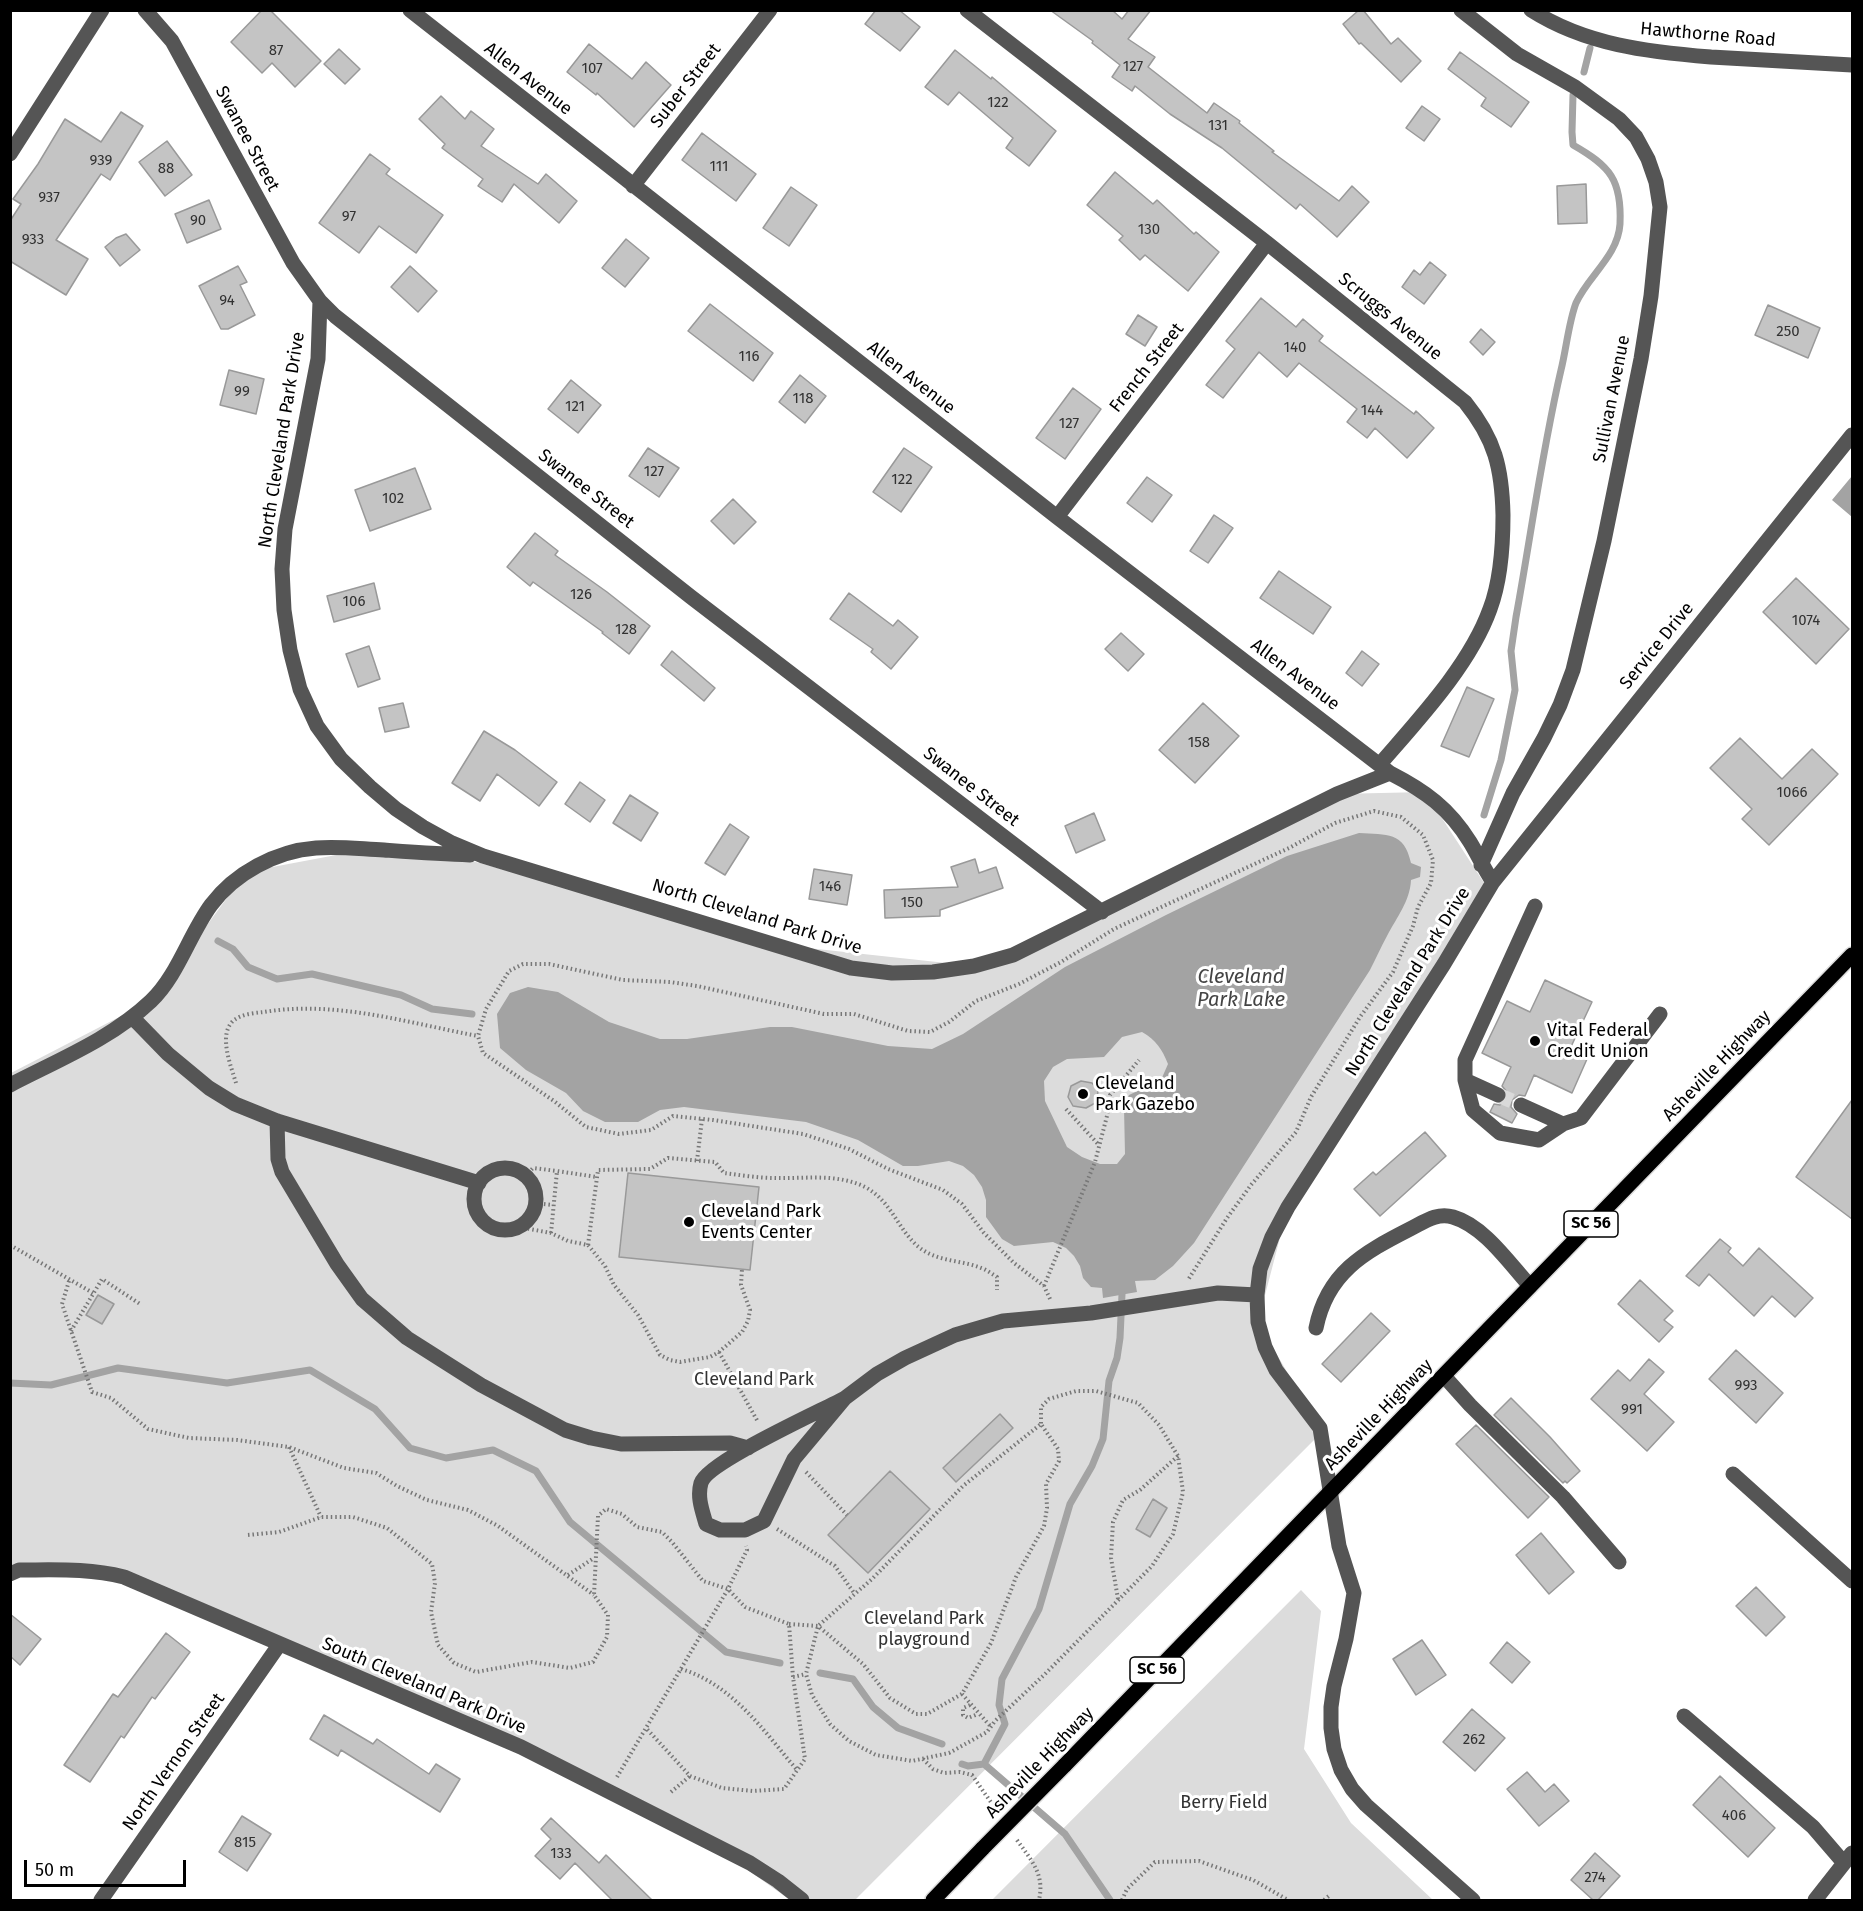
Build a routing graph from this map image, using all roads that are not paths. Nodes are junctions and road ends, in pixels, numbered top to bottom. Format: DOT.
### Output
graph roads {
  1 [pos="102,10"];
  2 [pos="145,10"];
  3 [pos="410,10"];
  4 [pos="770,10"];
  5 [pos="967,10"];
  6 [pos="1461,10"];
  7 [pos="1532,10"];
  8 [pos="1852,65"];
  9 [pos="10,154"];
  10 [pos="633,186"];
  11 [pos="1267,243"];
  12 [pos="320,301"];
  13 [pos="1852,435"];
  14 [pos="1057,517"];
  15 [pos="1385,768"];
  16 [pos="483,856"];
  17 [pos="1480,865"];
  18 [pos="1493,882"];
  19 [pos="1535,906"];
  20 [pos="1102,912"];
  21 [pos="1852,955"];
  22 [pos="1660,1014"];
  23 [pos="132,1017"];
  24 [pos="1465,1080"];
  25 [pos="10,1085"];
  26 [pos="1498,1095"];
  27 [pos="1521,1105"];
  28 [pos="277,1121"];
  29 [pos="1563,1124"];
  30 [pos="479,1183"];
  31 [pos="1530,1286"];
  32 [pos="1257,1295"];
  33 [pos="1316,1328"];
  34 [pos="1444,1376"];
  35 [pos="845,1398"];
  36 [pos="748,1448"];
  37 [pos="1733,1474"];
  38 [pos="1330,1492"];
  39 [pos="1619,1562"];
  40 [pos="10,1574"];
  41 [pos="1852,1581"];
  42 [pos="279,1645"];
  43 [pos="1684,1716"];
  44 [pos="1848,1858"];
  45 [pos="101,1900"];
  46 [pos="802,1900"];
  47 [pos="933,1900"];
  48 [pos="1473,1900"];
  49 [pos="1815,1900"];
  1 -- 9 [label="street"];
  2 -- 12 [label="street, Swanee Street"];
  3 -- 10 [label="street, Allen Avenue"];
  4 -- 10 [label="street, Suber Street"];
  5 -- 11 [label="street, Scruggs Avenue"];
  6 -- 17 [label="street, Sullivan Avenue"];
  7 -- 8 [label="street, Hawthorne Road"];
  10 -- 14 [label="street, Allen Avenue"];
  11 -- 14 [label="street, French Street"];
  11 -- 15 [label="street, Scruggs Avenue"];
  12 -- 16 [label="street, North Cleveland Park Drive"];
  12 -- 20 [label="street, Swanee Street"];
  13 -- 18 [label="street, Service Drive"];
  14 -- 15 [label="street, Allen Avenue"];
  15 -- 17 [label="street, North Cleveland Park Drive"];
  15 -- 20 [label="street, North Cleveland Park Drive"];
  16 -- 20 [label="street, North Cleveland Park Drive"];
  16 -- 23 [label="street, North Cleveland Park Drive"];
  17 -- 18 [label="street, North Cleveland Park Drive"];
  18 -- 32 [label="street, North Cleveland Park Drive"];
  19 -- 24 [label="street"];
  21 -- 31 [label="main road, Asheville Highway / SC 56"];
  22 -- 29 [label="street"];
  23 -- 25 [label="street"];
  23 -- 28 [label="street"];
  24 -- 26 [label="street"];
  24 -- 29 [label="street"];
  27 -- 29 [label="street"];
  28 -- 30 [label="street"];
  28 -- 36 [label="street"];
  30 -- 30 [label="street"];
  31 -- 33 [label="street"];
  31 -- 34 [label="main road, Asheville Highway / SC 56"];
  32 -- 35 [label="street"];
  32 -- 38 [label="street, North Cleveland Park Drive"];
  34 -- 38 [label="main road, Asheville Highway / SC 56"];
  34 -- 39 [label="street"];
  35 -- 36 [label="street"];
  35 -- 36 [label="street"];
  37 -- 41 [label="street"];
  38 -- 47 [label="main road, Asheville Highway / SC 56, bridge"];
  38 -- 48 [label="street, North Cleveland Park Drive"];
  40 -- 42 [label="street, South Cleveland Park Drive"];
  42 -- 45 [label="street, North Vernon Street"];
  42 -- 46 [label="street, South Cleveland Park Drive"];
  43 -- 44 [label="street"];
  44 -- 49 [label="street"];
}
